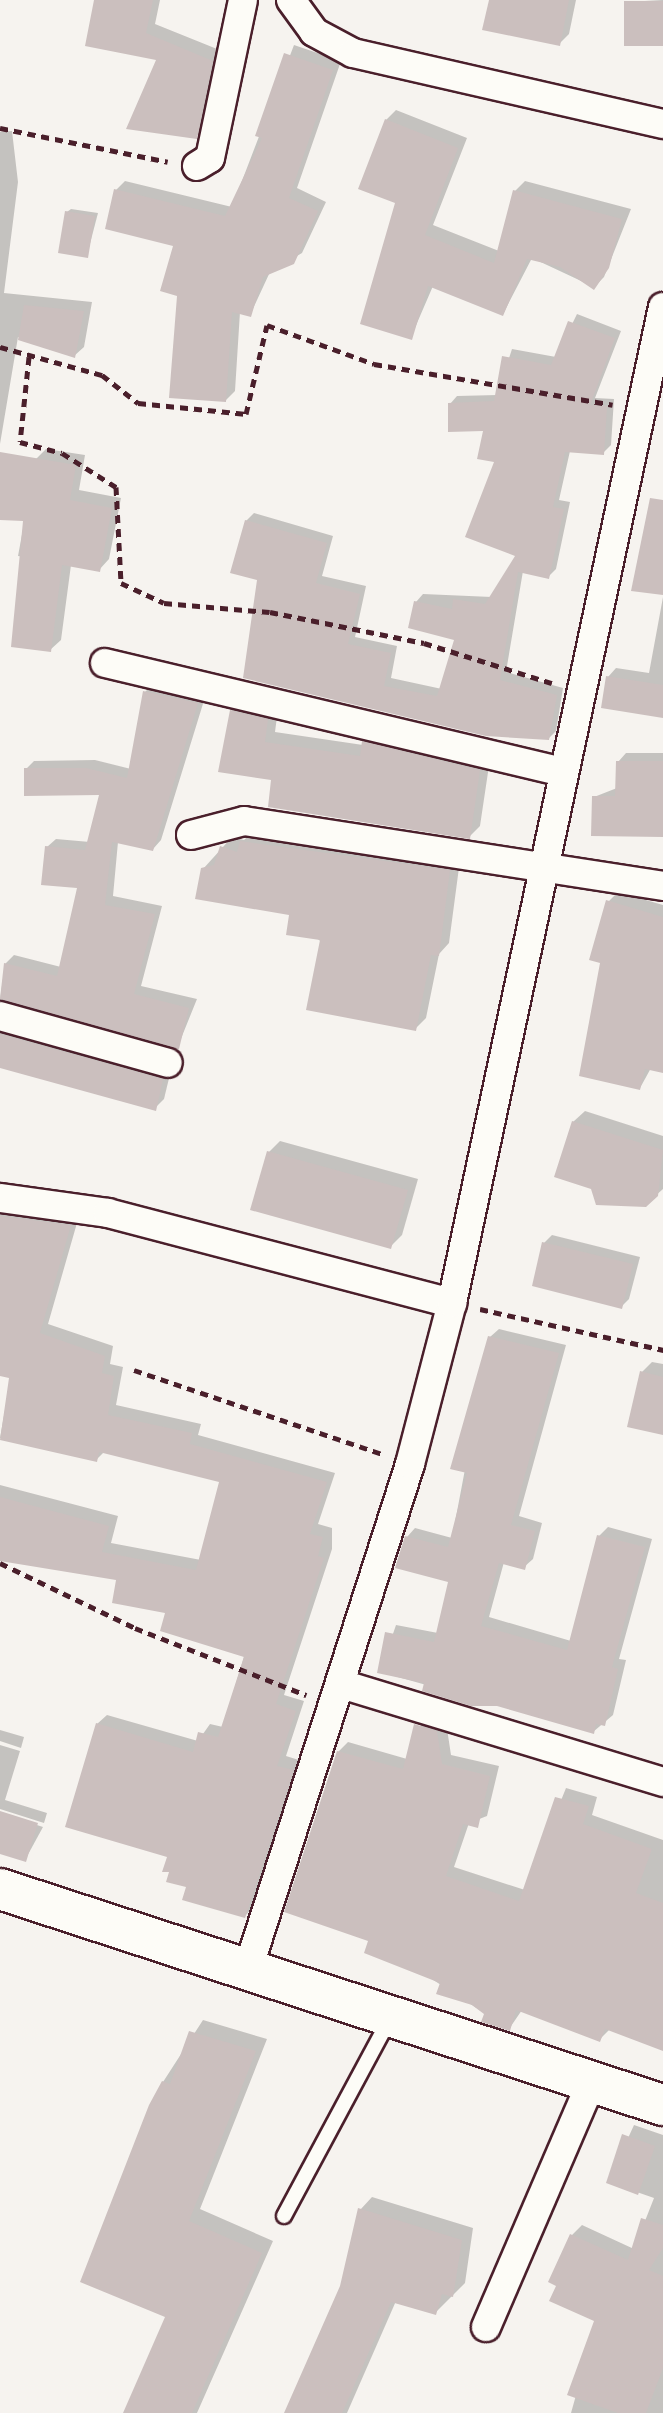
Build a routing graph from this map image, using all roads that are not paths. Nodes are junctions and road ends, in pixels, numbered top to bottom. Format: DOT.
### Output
graph roads {
  1 [pos="243,0"];
  2 [pos="291,0"];
  3 [pos="663,124"];
  4 [pos="197,166"];
  5 [pos="663,307"];
  6 [pos="105,663"];
  7 [pos="560,771"];
  8 [pos="191,835"];
  9 [pos="543,863"];
  10 [pos="663,886"];
  11 [pos="0,1016"];
  12 [pos="168,1063"];
  13 [pos="0,1198"];
  14 [pos="452,1303"];
  15 [pos="337,1695"];
  16 [pos="663,1782"];
  17 [pos="0,1889"];
  18 [pos="248,1969"];
  19 [pos="393,2013"];
  20 [pos="592,2081"];
  21 [pos="663,2104"];
  22 [pos="284,2216"];
  23 [pos="486,2327"];
  1 -- 4 [label="street"];
  2 -- 3 [label="street"];
  5 -- 7 [label="street"];
  6 -- 7 [label="street"];
  7 -- 9 [label="street"];
  8 -- 9 [label="street"];
  9 -- 10 [label="street"];
  9 -- 14 [label="street"];
  11 -- 12 [label="street"];
  13 -- 14 [label="street"];
  14 -- 15 [label="street"];
  15 -- 16 [label="street"];
  15 -- 18 [label="street"];
  17 -- 18 [label="street"];
  18 -- 19 [label="street"];
  19 -- 20 [label="street"];
  19 -- 22 [label="lane"];
  20 -- 21 [label="street"];
  20 -- 23 [label="street"];
}
